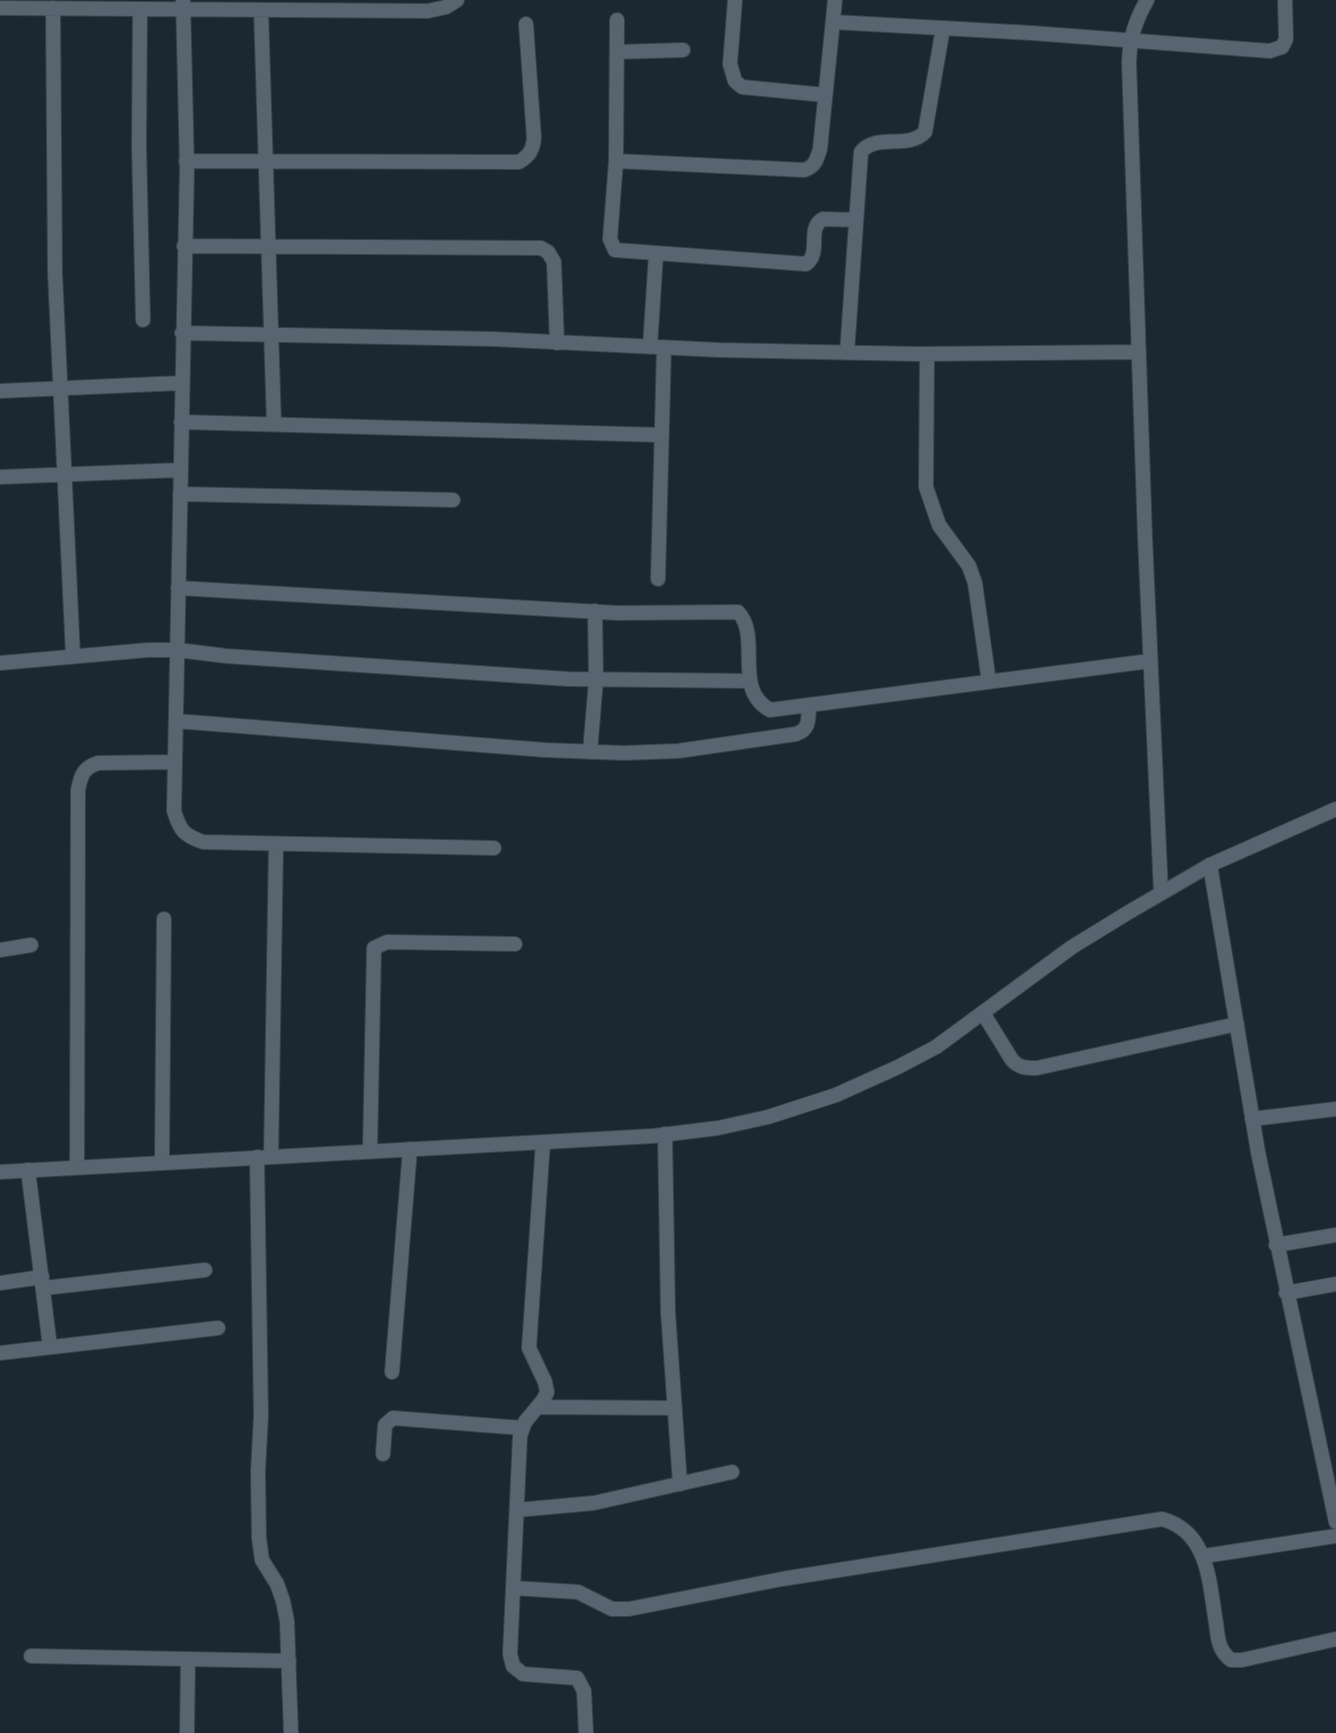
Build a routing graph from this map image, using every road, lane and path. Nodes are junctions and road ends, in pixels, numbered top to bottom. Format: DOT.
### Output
graph roads {
  1 [pos="457,0"];
  2 [pos="735,0"];
  3 [pos="835,0"];
  4 [pos="1148,0"];
  5 [pos="1285,0"];
  6 [pos="9,4"];
  7 [pos="183,4"];
  8 [pos="53,8"];
  9 [pos="140,10"];
  10 [pos="261,10"];
  11 [pos="617,20"];
  12 [pos="833,22"];
  13 [pos="526,24"];
  14 [pos="943,28"];
  15 [pos="1130,41"];
  16 [pos="683,50"];
  17 [pos="618,52"];
  18 [pos="825,95"];
  19 [pos="186,161"];
  20 [pos="616,161"];
  21 [pos="267,162"];
  22 [pos="856,220"];
  23 [pos="184,246"];
  24 [pos="269,247"];
  25 [pos="656,254"];
  26 [pos="143,320"];
  27 [pos="182,333"];
  28 [pos="271,335"];
  29 [pos="557,342"];
  30 [pos="650,347"];
  31 [pos="664,348"];
  32 [pos="1139,352"];
  33 [pos="846,353"];
  34 [pos="928,354"];
  35 [pos="181,383"];
  36 [pos="61,388"];
  37 [pos="0,391"];
  38 [pos="180,422"];
  39 [pos="274,424"];
  40 [pos="662,435"];
  41 [pos="180,470"];
  42 [pos="66,475"];
  43 [pos="0,477"];
  44 [pos="180,494"];
  45 [pos="453,500"];
  46 [pos="658,579"];
  47 [pos="178,588"];
  48 [pos="595,612"];
  49 [pos="178,650"];
  50 [pos="73,656"];
  51 [pos="1150,661"];
  52 [pos="0,663"];
  53 [pos="596,680"];
  54 [pos="750,681"];
  55 [pos="989,682"];
  56 [pos="809,706"];
  57 [pos="176,721"];
  58 [pos="590,752"];
  59 [pos="175,762"];
  60 [pos="1336,809"];
  61 [pos="276,844"];
  62 [pos="494,848"];
  63 [pos="1210,865"];
  64 [pos="1161,893"];
  65 [pos="164,919"];
  66 [pos="515,944"];
  67 [pos="31,945"];
  68 [pos="0,950"];
  69 [pos="983,1013"];
  70 [pos="1237,1024"];
  71 [pos="1336,1110"];
  72 [pos="1252,1119"];
  73 [pos="665,1134"];
  74 [pos="543,1142"];
  75 [pos="410,1149"];
  76 [pos="370,1151"];
  77 [pos="264,1157"];
  78 [pos="162,1162"];
  79 [pos="77,1167"];
  80 [pos="28,1170"];
  81 [pos="0,1172"];
  82 [pos="1336,1235"];
  83 [pos="1276,1245"];
  84 [pos="205,1270"];
  85 [pos="0,1283"];
  86 [pos="43,1283"];
  87 [pos="1336,1284"];
  88 [pos="1286,1293"];
  89 [pos="218,1328"];
  90 [pos="50,1347"];
  91 [pos="0,1353"];
  92 [pos="392,1372"];
  93 [pos="538,1407"];
  94 [pos="675,1408"];
  95 [pos="522,1428"];
  96 [pos="383,1454"];
  97 [pos="1330,1471"];
  98 [pos="732,1472"];
  99 [pos="680,1484"];
  100 [pos="517,1510"];
  101 [pos="1336,1522"];
  102 [pos="1336,1536"];
  103 [pos="1204,1556"];
  104 [pos="513,1588"];
  105 [pos="1336,1639"];
  106 [pos="31,1656"];
  107 [pos="188,1659"];
  108 [pos="289,1661"];
  109 [pos="187,1733"];
  110 [pos="291,1733"];
  111 [pos="586,1733"];
  1 -- 10 [label="street"];
  2 -- 18 [label="street"];
  3 -- 12 [label="street"];
  4 -- 15 [label="street"];
  5 -- 15 [label="street"];
  6 -- 8 [label="street"];
  7 -- 9 [label="street"];
  7 -- 10 [label="street"];
  7 -- 19 [label="street"];
  8 -- 9 [label="street"];
  8 -- 36 [label="street"];
  9 -- 26 [label="street"];
  10 -- 21 [label="street"];
  11 -- 17 [label="street"];
  12 -- 14 [label="street"];
  12 -- 18 [label="street"];
  13 -- 21 [label="street"];
  14 -- 15 [label="street"];
  14 -- 22 [label="street"];
  15 -- 32 [label="street"];
  16 -- 17 [label="street"];
  17 -- 20 [label="street"];
  18 -- 20 [label="street"];
  19 -- 21 [label="street"];
  19 -- 23 [label="street"];
  20 -- 25 [label="street"];
  21 -- 24 [label="street"];
  22 -- 25 [label="street"];
  22 -- 33 [label="street"];
  23 -- 24 [label="street"];
  23 -- 27 [label="street"];
  24 -- 28 [label="street"];
  24 -- 29 [label="street"];
  25 -- 30 [label="street"];
  27 -- 28 [label="street"];
  27 -- 35 [label="street"];
  28 -- 29 [label="street"];
  28 -- 39 [label="street"];
  29 -- 30 [label="street"];
  30 -- 31 [label="street"];
  31 -- 33 [label="street"];
  31 -- 40 [label="street"];
  32 -- 34 [label="street"];
  32 -- 51 [label="street"];
  33 -- 34 [label="street"];
  34 -- 55 [label="street"];
  35 -- 36 [label="street"];
  35 -- 38 [label="street"];
  36 -- 37 [label="street"];
  36 -- 42 [label="street"];
  38 -- 39 [label="street"];
  38 -- 41 [label="street"];
  39 -- 40 [label="street"];
  40 -- 46 [label="street"];
  41 -- 42 [label="street"];
  41 -- 44 [label="street"];
  42 -- 43 [label="street"];
  42 -- 50 [label="street"];
  44 -- 45 [label="street"];
  44 -- 47 [label="street"];
  47 -- 48 [label="street"];
  47 -- 49 [label="street"];
  48 -- 53 [label="street"];
  48 -- 54 [label="street"];
  49 -- 50 [label="street"];
  49 -- 53 [label="street"];
  49 -- 57 [label="street"];
  50 -- 52 [label="street"];
  51 -- 55 [label="street"];
  51 -- 64 [label="street"];
  53 -- 54 [label="street"];
  53 -- 58 [label="street"];
  54 -- 56 [label="street"];
  55 -- 56 [label="street"];
  56 -- 58 [label="street"];
  57 -- 58 [label="street"];
  57 -- 59 [label="street"];
  59 -- 61 [label="street"];
  59 -- 79 [label="street"];
  60 -- 63 [label="street"];
  61 -- 62 [label="street"];
  61 -- 77 [label="street"];
  63 -- 64 [label="street"];
  63 -- 70 [label="street"];
  64 -- 69 [label="street"];
  65 -- 78 [label="street"];
  66 -- 76 [label="street"];
  67 -- 68 [label="street"];
  69 -- 70 [label="street"];
  69 -- 73 [label="street"];
  70 -- 72 [label="street"];
  71 -- 72 [label="street"];
  72 -- 83 [label="street"];
  73 -- 74 [label="street"];
  73 -- 94 [label="street"];
  74 -- 75 [label="street"];
  74 -- 93 [label="street"];
  75 -- 76 [label="street"];
  75 -- 92 [label="street"];
  76 -- 77 [label="street"];
  77 -- 78 [label="street"];
  77 -- 108 [label="street"];
  78 -- 79 [label="street"];
  79 -- 80 [label="street"];
  80 -- 81 [label="street"];
  80 -- 86 [label="street"];
  82 -- 83 [label="street"];
  83 -- 88 [label="street"];
  84 -- 86 [label="street"];
  85 -- 86 [label="street"];
  86 -- 90 [label="street"];
  87 -- 88 [label="street"];
  88 -- 97 [label="street"];
  89 -- 90 [label="street"];
  90 -- 91 [label="street"];
  93 -- 94 [label="street"];
  93 -- 95 [label="street"];
  94 -- 99 [label="street"];
  95 -- 96 [label="street"];
  95 -- 100 [label="street"];
  97 -- 101 [label="street"];
  98 -- 99 [label="street"];
  99 -- 100 [label="street"];
  100 -- 104 [label="street"];
  102 -- 103 [label="street"];
  103 -- 104 [label="street"];
  103 -- 105 [label="street"];
  104 -- 111 [label="street"];
  106 -- 107 [label="street"];
  107 -- 108 [label="street"];
  107 -- 109 [label="street"];
  108 -- 110 [label="street"];
}
